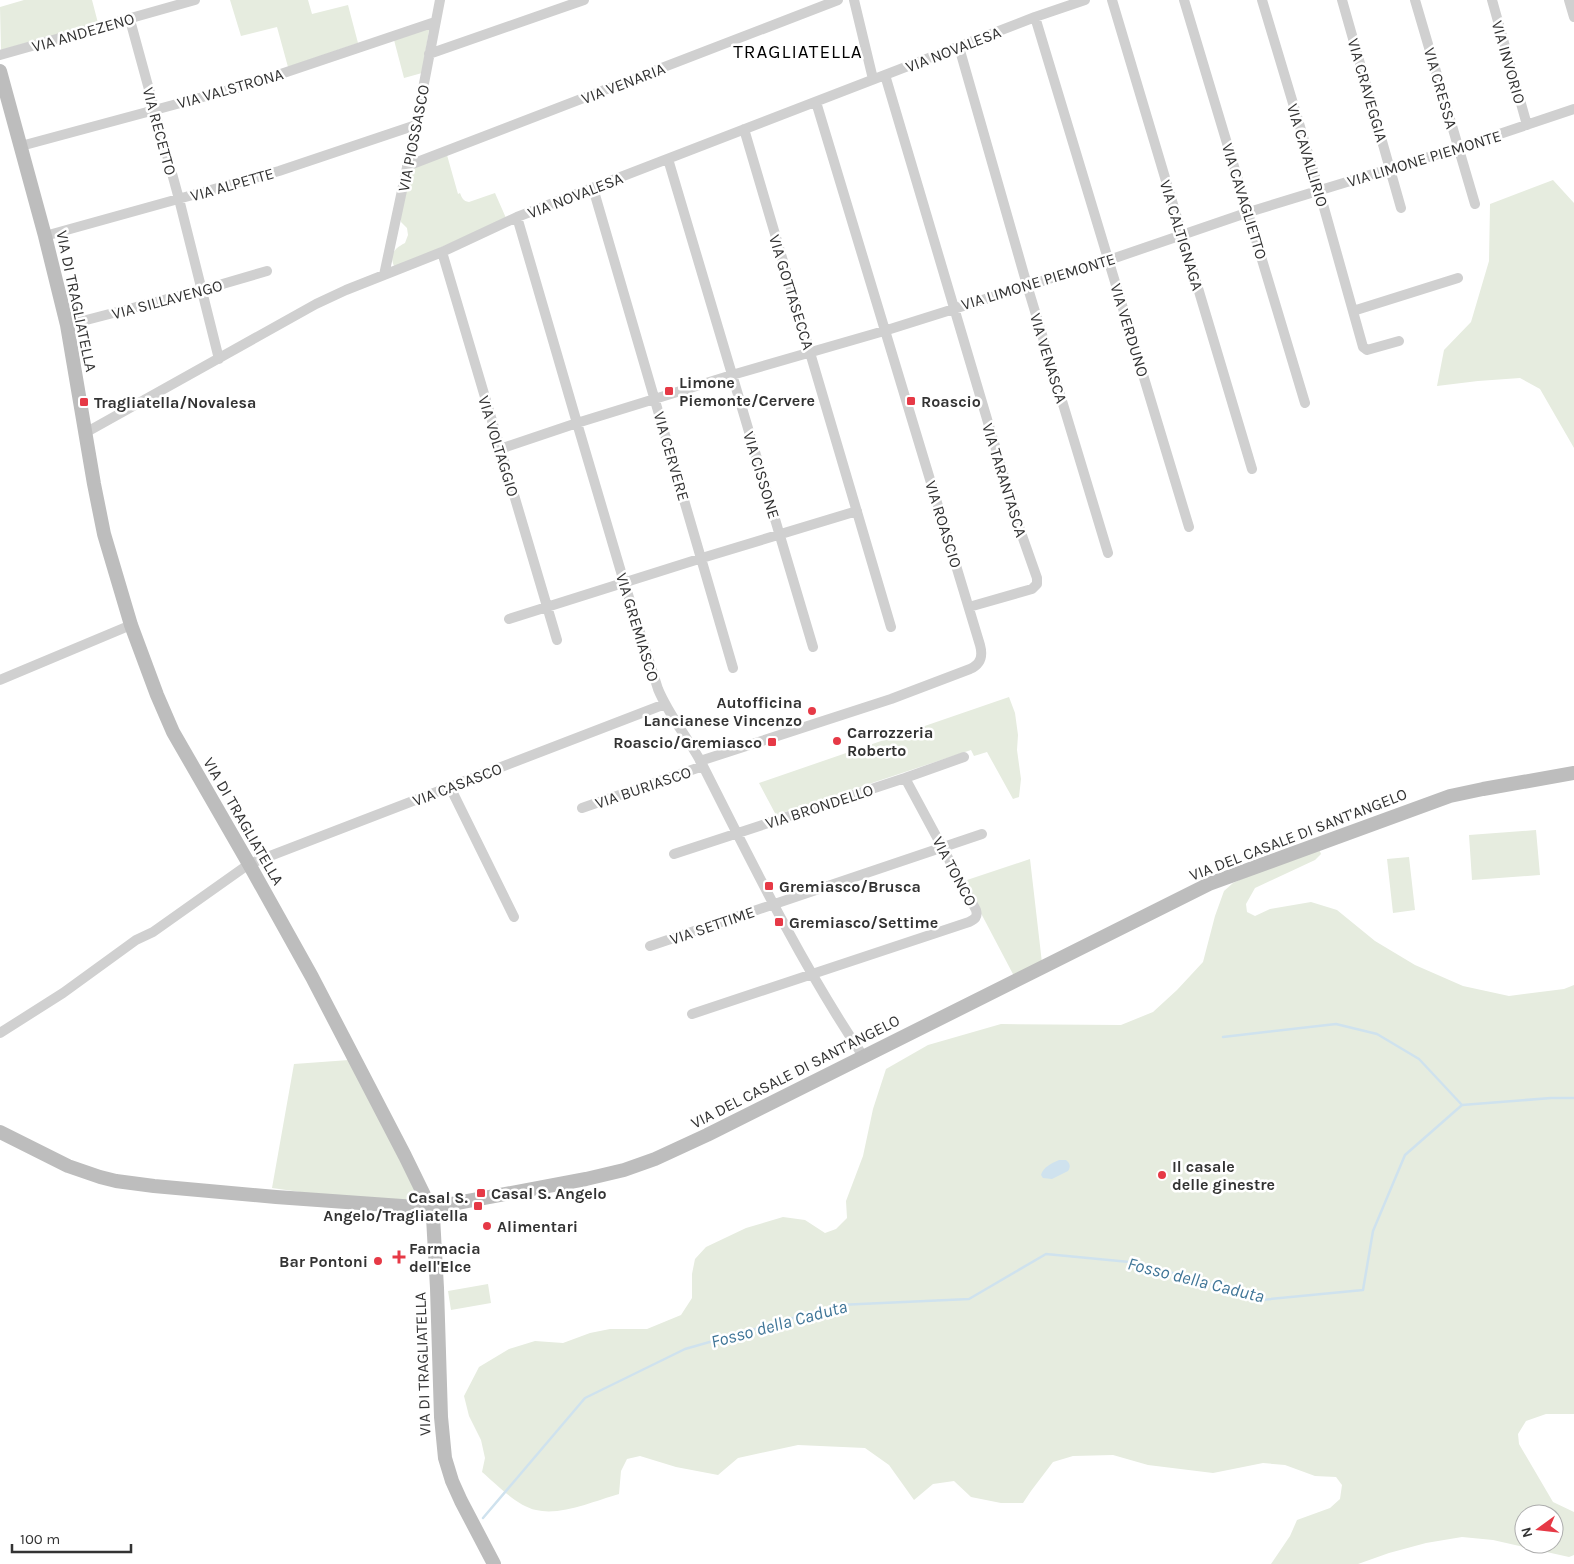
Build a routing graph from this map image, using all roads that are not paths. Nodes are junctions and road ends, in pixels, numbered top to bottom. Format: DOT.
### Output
graph roads {
  1 [pos="195,0"];
  2 [pos="440,0"];
  3 [pos="584,0"];
  4 [pos="838,0"];
  5 [pos="854,0"];
  6 [pos="1085,0"];
  7 [pos="1112,0"];
  8 [pos="1184,0"];
  9 [pos="1262,0"];
  10 [pos="1342,0"];
  11 [pos="1416,0"];
  12 [pos="1492,0"];
  13 [pos="1569,0"];
  14 [pos="1035,17"];
  15 [pos="1574,17"];
  16 [pos="130,20"];
  17 [pos="435,22"];
  18 [pos="959,47"];
  19 [pos="430,54"];
  20 [pos="0,55"];
  21 [pos="0,71"];
  22 [pos="885,75"];
  23 [pos="873,79"];
  24 [pos="816,102"];
  25 [pos="1574,109"];
  26 [pos="155,110"];
  27 [pos="416,125"];
  28 [pos="1527,125"];
  29 [pos="744,129"];
  30 [pos="21,146"];
  31 [pos="1458,148"];
  32 [pos="668,159"];
  33 [pos="407,166"];
  34 [pos="1390,168"];
  35 [pos="593,188"];
  36 [pos="1319,190"];
  37 [pos="179,199"];
  38 [pos="1475,204"];
  39 [pos="1401,208"];
  40 [pos="1249,212"];
  41 [pos="518,217"];
  42 [pos="1182,235"];
  43 [pos="45,236"];
  44 [pos="442,252"];
  45 [pos="1109,260"];
  46 [pos="267,272"];
  47 [pos="384,275"];
  48 [pos="1458,278"];
  49 [pos="1028,285"];
  50 [pos="202,290"];
  51 [pos="953,308"];
  52 [pos="1353,311"];
  53 [pos="66,325"];
  54 [pos="884,331"];
  55 [pos="1398,341"];
  56 [pos="810,353"];
  57 [pos="219,359"];
  58 [pos="732,375"];
  59 [pos="655,399"];
  60 [pos="1304,403"];
  61 [pos="577,423"];
  62 [pos="85,434"];
  63 [pos="500,449"];
  64 [pos="1252,469"];
  65 [pos="858,511"];
  66 [pos="1189,528"];
  67 [pos="779,535"];
  68 [pos="1108,553"];
  69 [pos="702,558"];
  70 [pos="624,582"];
  71 [pos="547,606"];
  72 [pos="969,608"];
  73 [pos="508,619"];
  74 [pos="131,625"];
  75 [pos="891,627"];
  76 [pos="558,640"];
  77 [pos="814,647"];
  78 [pos="733,668"];
  79 [pos="0,680"];
  80 [pos="665,704"];
  81 [pos="964,757"];
  82 [pos="702,764"];
  83 [pos="1574,773"];
  84 [pos="905,778"];
  85 [pos="450,787"];
  86 [pos="582,808"];
  87 [pos="736,832"];
  88 [pos="982,834"];
  89 [pos="942,847"];
  90 [pos="674,854"];
  91 [pos="249,864"];
  92 [pos="774,904"];
  93 [pos="514,917"];
  94 [pos="650,946"];
  95 [pos="812,974"];
  96 [pos="692,1014"];
  97 [pos="0,1033"];
  98 [pos="863,1056"];
  99 [pos="0,1132"];
  100 [pos="430,1208"];
  101 [pos="494,1564"];
  1 -- 16 [label="street, VIA ANDEZENO"];
  2 -- 17 [label="street, VIA PIOSSASCO"];
  3 -- 19 [label="street"];
  4 -- 33 [label="street, VIA VENARIA"];
  5 -- 23 [label="street"];
  6 -- 14 [label="street, VIA NOVALESA"];
  7 -- 42 [label="street, VIA CALTIGNAGA"];
  8 -- 40 [label="street, VIA CAVAGLIETTO"];
  9 -- 36 [label="street, VIA CAVALLIRIO"];
  10 -- 34 [label="street, VIA CRAVEGGIA"];
  11 -- 31 [label="street, VIA CRESSA"];
  12 -- 28 [label="street, VIA INVORIO"];
  13 -- 15 [label="street"];
  14 -- 18 [label="street, VIA NOVALESA"];
  14 -- 45 [label="street, VIA VERDUNO"];
  16 -- 20 [label="street, VIA ANDEZENO"];
  16 -- 26 [label="street, VIA RECETTO"];
  17 -- 19 [label="street, VIA PIOSSASCO"];
  17 -- 26 [label="street, VIA VALSTRONA"];
  18 -- 22 [label="street, VIA NOVALESA"];
  18 -- 49 [label="street, VIA VENASCA"];
  19 -- 27 [label="street, VIA PIOSSASCO"];
  21 -- 30 [label="main road, VIA DI TRAGLIATELLA"];
  22 -- 23 [label="street, VIA NOVALESA"];
  22 -- 51 [label="street, VIA TARANTASCA"];
  23 -- 24 [label="street, VIA NOVALESA"];
  24 -- 29 [label="street, VIA NOVALESA"];
  24 -- 54 [label="street, VIA ROASCIO"];
  25 -- 28 [label="street, VIA LIMONE PIEMONTE"];
  26 -- 30 [label="street, VIA VALSTRONA"];
  26 -- 37 [label="street, VIA RECETTO"];
  27 -- 33 [label="street, VIA PIOSSASCO"];
  27 -- 37 [label="street, VIA ALPETTE"];
  28 -- 31 [label="street, VIA LIMONE PIEMONTE"];
  29 -- 32 [label="street, VIA NOVALESA"];
  29 -- 56 [label="street, VIA GOTTASECCA"];
  30 -- 43 [label="main road, VIA DI TRAGLIATELLA"];
  31 -- 34 [label="street, VIA LIMONE PIEMONTE"];
  31 -- 38 [label="street, VIA CRESSA"];
  32 -- 35 [label="street, VIA NOVALESA"];
  32 -- 58 [label="street, VIA CISSONE"];
  33 -- 47 [label="street, VIA PIOSSASCO"];
  34 -- 36 [label="street, VIA LIMONE PIEMONTE"];
  34 -- 39 [label="street, VIA CRAVEGGIA"];
  35 -- 41 [label="street, VIA NOVALESA"];
  35 -- 59 [label="street, VIA CERVERE"];
  36 -- 40 [label="street, VIA LIMONE PIEMONTE"];
  36 -- 52 [label="street, VIA CAVALLIRIO"];
  37 -- 43 [label="street, VIA ALPETTE"];
  37 -- 50 [label="street, VIA RECETTO"];
  40 -- 42 [label="street, VIA LIMONE PIEMONTE"];
  40 -- 60 [label="street, VIA CAVAGLIETTO"];
  41 -- 44 [label="street, VIA NOVALESA"];
  41 -- 61 [label="street, VIA GREMIASCO"];
  42 -- 45 [label="street, VIA LIMONE PIEMONTE"];
  42 -- 64 [label="street, VIA CALTIGNAGA"];
  43 -- 53 [label="main road, VIA DI TRAGLIATELLA"];
  44 -- 47 [label="street, VIA NOVALESA"];
  44 -- 63 [label="street, VIA VOLTAGGIO"];
  45 -- 49 [label="street, VIA LIMONE PIEMONTE"];
  45 -- 66 [label="street, VIA VERDUNO"];
  46 -- 50 [label="street, VIA SILLAVENGO"];
  47 -- 57 [label="street, VIA NOVALESA"];
  48 -- 52 [label="street"];
  49 -- 51 [label="street, VIA LIMONE PIEMONTE"];
  49 -- 68 [label="street, VIA VENASCA"];
  50 -- 53 [label="street, VIA SILLAVENGO"];
  50 -- 57 [label="street, VIA RECETTO"];
  51 -- 54 [label="street, VIA LIMONE PIEMONTE"];
  51 -- 72 [label="street, VIA TARANTASCA"];
  52 -- 55 [label="street, VIA CAVALLIRIO"];
  53 -- 62 [label="main road, VIA DI TRAGLIATELLA"];
  54 -- 56 [label="street, VIA LIMONE PIEMONTE"];
  54 -- 72 [label="street, VIA ROASCIO"];
  56 -- 58 [label="street, VIA LIMONE PIEMONTE"];
  56 -- 65 [label="street, VIA GOTTASECCA"];
  57 -- 62 [label="street, VIA NOVALESA"];
  58 -- 59 [label="street, VIA LIMONE PIEMONTE"];
  58 -- 67 [label="street, VIA CISSONE"];
  59 -- 61 [label="street, VIA LIMONE PIEMONTE"];
  59 -- 69 [label="street, VIA CERVERE"];
  61 -- 63 [label="street, VIA LIMONE PIEMONTE"];
  61 -- 70 [label="street, VIA GREMIASCO"];
  62 -- 74 [label="main road, VIA DI TRAGLIATELLA"];
  63 -- 71 [label="street, VIA VOLTAGGIO"];
  65 -- 67 [label="street"];
  65 -- 75 [label="street, VIA GOTTASECCA"];
  67 -- 69 [label="street"];
  67 -- 77 [label="street, VIA CISSONE"];
  69 -- 70 [label="street"];
  69 -- 78 [label="street, VIA CERVERE"];
  70 -- 71 [label="street"];
  70 -- 80 [label="street, VIA GREMIASCO"];
  71 -- 73 [label="street"];
  71 -- 76 [label="street, VIA VOLTAGGIO"];
  72 -- 82 [label="street, VIA ROASCIO"];
  74 -- 79 [label="street"];
  74 -- 91 [label="main road, VIA DI TRAGLIATELLA"];
  80 -- 82 [label="street, VIA GREMIASCO"];
  80 -- 85 [label="street, VIA CASASCO"];
  81 -- 84 [label="street, VIA BRONDELLO"];
  82 -- 86 [label="street, VIA BURIASCO"];
  82 -- 87 [label="street, VIA GREMIASCO"];
  83 -- 98 [label="main road, VIA DEL CASALE DI SANT'ANGELO"];
  84 -- 87 [label="street, VIA BRONDELLO"];
  84 -- 89 [label="street, VIA TONCO"];
  85 -- 91 [label="street, VIA CASASCO"];
  85 -- 93 [label="street"];
  87 -- 90 [label="street, VIA BRONDELLO"];
  87 -- 92 [label="street, VIA GREMIASCO"];
  88 -- 89 [label="street, VIA SETTIME"];
  89 -- 92 [label="street, VIA SETTIME"];
  89 -- 95 [label="street, VIA TONCO"];
  91 -- 97 [label="street, VIA CASASCO"];
  91 -- 100 [label="main road, VIA DI TRAGLIATELLA"];
  92 -- 94 [label="street, VIA SETTIME"];
  92 -- 95 [label="street, VIA GREMIASCO"];
  95 -- 96 [label="street"];
  95 -- 98 [label="street, VIA GREMIASCO"];
  98 -- 100 [label="main road, VIA DEL CASALE DI SANT'ANGELO"];
  99 -- 100 [label="main road, VIA DEL CASALE DI SANT'ANGELO"];
  100 -- 101 [label="main road, VIA DI TRAGLIATELLA"];
}
